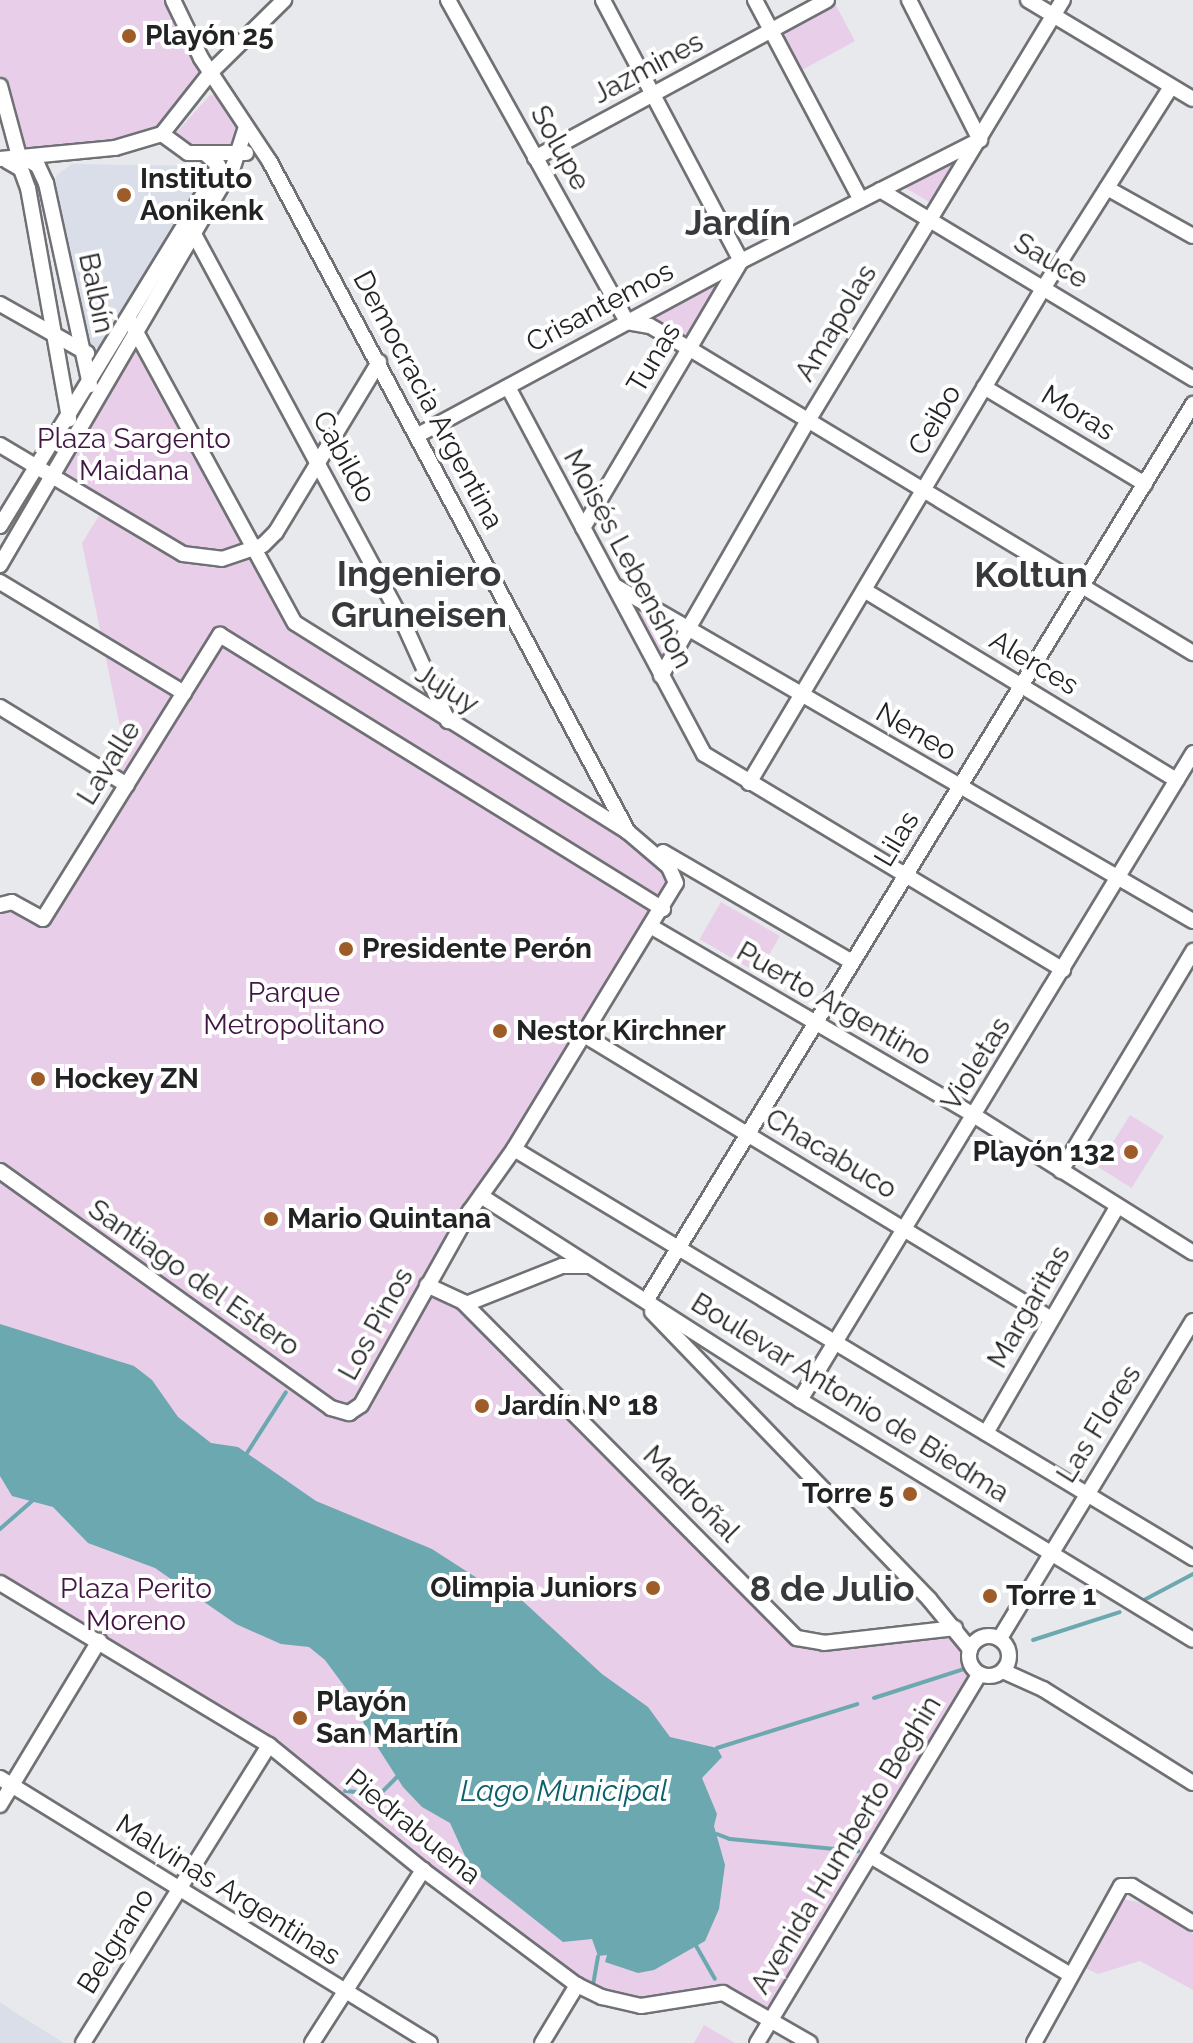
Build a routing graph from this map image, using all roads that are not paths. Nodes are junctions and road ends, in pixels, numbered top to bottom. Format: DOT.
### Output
graph roads {
  1 [pos="173,0"];
  2 [pos="284,0"];
  3 [pos="448,0"];
  4 [pos="603,0"];
  5 [pos="755,0"];
  6 [pos="827,0"];
  7 [pos="909,0"];
  8 [pos="1028,0"];
  9 [pos="1063,0"];
  10 [pos="1054,17"];
  11 [pos="772,30"];
  12 [pos="211,72"];
  13 [pos="0,86"];
  14 [pos="1171,87"];
  15 [pos="655,93"];
  16 [pos="1193,99"];
  17 [pos="245,130"];
  18 [pos="162,134"];
  19 [pos="980,140"];
  20 [pos="239,152"];
  21 [pos="59,154"];
  22 [pos="207,155"];
  23 [pos="535,158"];
  24 [pos="0,159"];
  25 [pos="31,159"];
  26 [pos="270,162"];
  27 [pos="46,183"];
  28 [pos="28,188"];
  29 [pos="1107,188"];
  30 [pos="880,190"];
  31 [pos="861,200"];
  32 [pos="928,219"];
  33 [pos="187,221"];
  34 [pos="194,236"];
  35 [pos="1193,236"];
  36 [pos="741,261"];
  37 [pos="1044,287"];
  38 [pos="0,304"];
  39 [pos="129,319"];
  40 [pos="627,322"];
  41 [pos="137,334"];
  42 [pos="56,335"];
  43 [pos="82,349"];
  44 [pos="690,349"];
  45 [pos="124,354"];
  46 [pos="102,361"];
  47 [pos="379,362"];
  48 [pos="1193,379"];
  49 [pos="89,383"];
  50 [pos="508,387"];
  51 [pos="984,387"];
  52 [pos="1193,404"];
  53 [pos="89,415"];
  54 [pos="69,419"];
  55 [pos="809,419"];
  56 [pos="418,435"];
  57 [pos="0,445"];
  58 [pos="34,466"];
  59 [pos="319,466"];
  60 [pos="55,477"];
  61 [pos="1145,484"];
  62 [pos="922,493"];
  63 [pos="0,526"];
  64 [pos="583,528"];
  65 [pos="254,549"];
  66 [pos="0,565"];
  67 [pos="0,582"];
  68 [pos="613,585"];
  69 [pos="1082,589"];
  70 [pos="864,590"];
  71 [pos="687,628"];
  72 [pos="1193,653"];
  73 [pos="661,676"];
  74 [pos="1021,685"];
  75 [pos="184,693"];
  76 [pos="800,694"];
  77 [pos="0,707"];
  78 [pos="448,721"];
  79 [pos="1193,753"];
  80 [pos="1177,780"];
  81 [pos="749,783"];
  82 [pos="127,785"];
  83 [pos="959,787"];
  84 [pos="628,832"];
  85 [pos="905,877"];
  86 [pos="1117,880"];
  87 [pos="0,905"];
  88 [pos="663,909"];
  89 [pos="1193,921"];
  90 [pos="652,927"];
  91 [pos="1193,951"];
  92 [pos="850,961"];
  93 [pos="1063,970"];
  94 [pos="812,1024"];
  95 [pos="584,1035"];
  96 [pos="975,1116"];
  97 [pos="746,1133"];
  98 [pos="514,1149"];
  99 [pos="0,1171"];
  100 [pos="1061,1171"];
  101 [pos="481,1196"];
  102 [pos="1117,1207"];
  103 [pos="902,1228"];
  104 [pos="676,1247"];
  105 [pos="1193,1253"];
  106 [pos="592,1266"];
  107 [pos="427,1285"];
  108 [pos="646,1301"];
  109 [pos="466,1304"];
  110 [pos="1050,1318"];
  111 [pos="1193,1321"];
  112 [pos="835,1341"];
  113 [pos="800,1400"];
  114 [pos="361,1405"];
  115 [pos="986,1433"];
  116 [pos="1086,1492"];
  117 [pos="1051,1555"];
  118 [pos="1193,1558"];
  119 [pos="0,1583"];
  120 [pos="955,1628"];
  121 [pos="1000,1638"];
  122 [pos="1193,1640"];
  123 [pos="99,1641"];
  124 [pos="970,1649"];
  125 [pos="1003,1671"];
  126 [pos="980,1674"];
  127 [pos="269,1745"];
  128 [pos="6,1782"];
  129 [pos="1193,1783"];
  130 [pos="0,1805"];
  131 [pos="872,1857"];
  132 [pos="423,1870"];
  133 [pos="178,1891"];
  134 [pos="1193,1923"];
  135 [pos="1071,1975"];
  136 [pos="577,1985"];
  137 [pos="343,1991"];
  138 [pos="772,2019"];
  139 [pos="83,2043"];
  140 [pos="312,2043"];
  141 [pos="430,2043"];
  142 [pos="542,2043"];
  143 [pos="757,2043"];
  144 [pos="810,2043"];
  145 [pos="1034,2043"];
  1 -- 12 [label="street, Democracia Argentina"];
  2 -- 12 [label="street"];
  3 -- 23 [label="street, Solupe"];
  4 -- 15 [label="street"];
  5 -- 11 [label="street"];
  6 -- 11 [label="street, Jazmines"];
  7 -- 19 [label="street"];
  8 -- 10 [label="street"];
  9 -- 10 [label="street, Amapolas"];
  10 -- 14 [label="street"];
  10 -- 19 [label="street, Amapolas"];
  11 -- 15 [label="street, Jazmines"];
  11 -- 31 [label="street"];
  12 -- 17 [label="street, Democracia Argentina"];
  12 -- 18 [label="street"];
  13 -- 25 [label="street"];
  14 -- 16 [label="street"];
  14 -- 29 [label="street, Ceibo"];
  15 -- 23 [label="street, Jazmines"];
  15 -- 36 [label="street"];
  17 -- 20 [label="street"];
  17 -- 26 [label="street, Democracia Argentina"];
  18 -- 21 [label="street"];
  18 -- 22 [label="street"];
  19 -- 30 [label="street, Crisantemos"];
  19 -- 32 [label="street, Amapolas"];
  20 -- 22 [label="street"];
  20 -- 26 [label="street"];
  20 -- 34 [label="street"];
  21 -- 25 [label="street"];
  21 -- 27 [label="street"];
  22 -- 33 [label="street"];
  23 -- 40 [label="street, Solupe"];
  24 -- 25 [label="street"];
  24 -- 28 [label="street"];
  25 -- 27 [label="street, Balbín"];
  25 -- 28 [label="street"];
  26 -- 47 [label="street, Democracia Argentina"];
  27 -- 43 [label="street, Balbín"];
  28 -- 42 [label="street, Balbín"];
  29 -- 35 [label="street"];
  29 -- 37 [label="street, Ceibo"];
  30 -- 31 [label="street, Crisantemos"];
  30 -- 32 [label="street, Sauce"];
  31 -- 36 [label="street, Crisantemos"];
  32 -- 37 [label="street, Sauce"];
  32 -- 55 [label="street, Amapolas"];
  33 -- 34 [label="street, Cabildo"];
  33 -- 39 [label="street"];
  34 -- 41 [label="street"];
  34 -- 59 [label="street, Cabildo"];
  36 -- 40 [label="street, Crisantemos"];
  36 -- 44 [label="street, Tunas"];
  37 -- 48 [label="street, Sauce"];
  37 -- 51 [label="street, Ceibo"];
  38 -- 42 [label="street"];
  39 -- 41 [label="street, Jujuy"];
  39 -- 46 [label="street"];
  40 -- 44 [label="street"];
  40 -- 50 [label="street, Crisantemos"];
  41 -- 45 [label="street"];
  41 -- 65 [label="street, Jujuy"];
  42 -- 43 [label="street"];
  42 -- 54 [label="street, Balbín"];
  43 -- 46 [label="street"];
  43 -- 49 [label="street, Balbín"];
  44 -- 55 [label="street"];
  44 -- 64 [label="street, Tunas"];
  45 -- 46 [label="street"];
  45 -- 53 [label="street"];
  46 -- 49 [label="street"];
  47 -- 56 [label="street, Democracia Argentina"];
  47 -- 59 [label="street"];
  49 -- 53 [label="street, Balbín"];
  49 -- 54 [label="street"];
  50 -- 56 [label="street, Crisantemos"];
  50 -- 64 [label="street, Moisés Lebenshon"];
  51 -- 61 [label="street, Moras"];
  51 -- 62 [label="street, Ceibo"];
  52 -- 61 [label="street, Lilas"];
  53 -- 60 [label="street"];
  54 -- 58 [label="street"];
  55 -- 62 [label="street"];
  55 -- 71 [label="street, Amapolas"];
  56 -- 84 [label="street, Democracia Argentina"];
  57 -- 58 [label="street"];
  58 -- 60 [label="street"];
  58 -- 63 [label="street"];
  59 -- 65 [label="street"];
  59 -- 78 [label="street, Cabildo"];
  60 -- 65 [label="street"];
  60 -- 66 [label="street"];
  61 -- 69 [label="street, Lilas"];
  62 -- 69 [label="street"];
  62 -- 70 [label="street, Ceibo"];
  64 -- 68 [label="street, Moisés Lebenshon"];
  65 -- 78 [label="street, Jujuy"];
  67 -- 75 [label="street"];
  68 -- 71 [label="street, Neneo"];
  68 -- 73 [label="street, Moisés Lebenshon"];
  69 -- 72 [label="street"];
  69 -- 74 [label="street, Lilas"];
  70 -- 74 [label="street, Alerces"];
  70 -- 76 [label="street, Ceibo"];
  71 -- 73 [label="street, Amapolas"];
  71 -- 76 [label="street, Neneo"];
  73 -- 81 [label="street, Moisés Lebenshon"];
  74 -- 80 [label="street, Alerces"];
  74 -- 83 [label="street, Lilas"];
  75 -- 82 [label="street, Lavalle"];
  75 -- 88 [label="street, Lavalle"];
  76 -- 81 [label="street, Ceibo"];
  76 -- 83 [label="street, Neneo"];
  77 -- 82 [label="street"];
  78 -- 84 [label="street, Jujuy"];
  79 -- 80 [label="street, Violetas"];
  80 -- 86 [label="street, Violetas"];
  81 -- 85 [label="street"];
  82 -- 87 [label="street, Lavalle"];
  83 -- 85 [label="street, Lilas"];
  83 -- 86 [label="street, Neneo"];
  84 -- 88 [label="street, Los Pinos"];
  84 -- 92 [label="street, Jujuy"];
  85 -- 92 [label="street, Lilas"];
  85 -- 93 [label="street"];
  86 -- 89 [label="street, Neneo"];
  86 -- 93 [label="street, Violetas"];
  88 -- 90 [label="street, Los Pinos"];
  90 -- 94 [label="street, Puerto Argentino"];
  90 -- 95 [label="street, Los Pinos"];
  91 -- 100 [label="street"];
  92 -- 94 [label="street, Lilas"];
  93 -- 96 [label="street, Violetas"];
  94 -- 96 [label="street, Puerto Argentino"];
  94 -- 97 [label="street, Lilas"];
  95 -- 97 [label="street, Chacabuco"];
  95 -- 98 [label="street, Los Pinos"];
  96 -- 100 [label="street, Puerto Argentino"];
  96 -- 103 [label="street, Violetas"];
  97 -- 103 [label="street, Chacabuco"];
  97 -- 104 [label="street, Lilas"];
  98 -- 101 [label="street, Los Pinos"];
  98 -- 104 [label="street, Boulevar Antonio de Biedma"];
  99 -- 114 [label="street, Santiago del Estero"];
  100 -- 102 [label="street, Puerto Argentino"];
  101 -- 106 [label="street, Boulevar Antonio de Biedma"];
  101 -- 107 [label="street, Los Pinos"];
  102 -- 105 [label="street, Puerto Argentino"];
  102 -- 110 [label="street, Margaritas"];
  103 -- 110 [label="street, Chacabuco"];
  103 -- 112 [label="street, Violetas"];
  104 -- 108 [label="street, Lilas"];
  104 -- 112 [label="street, Boulevar Antonio de Biedma"];
  106 -- 108 [label="street, Boulevar Antonio de Biedma"];
  106 -- 109 [label="street"];
  107 -- 109 [label="street, Madroñal"];
  107 -- 114 [label="street, Los Pinos"];
  108 -- 113 [label="street, Boulevar Antonio de Biedma"];
  108 -- 120 [label="street"];
  109 -- 120 [label="street, Madroñal"];
  110 -- 115 [label="street, Margaritas"];
  111 -- 116 [label="street, Las Flores"];
  112 -- 113 [label="street, Violetas"];
  112 -- 115 [label="street, Boulevar Antonio de Biedma"];
  113 -- 117 [label="street, Boulevar Antonio de Biedma"];
  115 -- 116 [label="street, Boulevar Antonio de Biedma"];
  116 -- 117 [label="street, Las Flores"];
  116 -- 118 [label="street, Boulevar Antonio de Biedma"];
  117 -- 121 [label="street"];
  117 -- 122 [label="street, Boulevar Antonio de Biedma"];
  119 -- 123 [label="street, Piedrabuena"];
  120 -- 124 [label="street"];
  121 -- 124 [label="street"];
  121 -- 125 [label="street"];
  123 -- 127 [label="street, Piedrabuena"];
  123 -- 128 [label="street"];
  124 -- 126 [label="street"];
  125 -- 126 [label="street"];
  125 -- 129 [label="street"];
  126 -- 131 [label="street, Avenida Humberto Beghin"];
  127 -- 132 [label="street, Piedrabuena"];
  127 -- 133 [label="street, Belgrano"];
  128 -- 130 [label="street"];
  128 -- 133 [label="street, Malvinas Argentinas"];
  131 -- 135 [label="street"];
  131 -- 138 [label="street, Avenida Humberto Beghin"];
  132 -- 136 [label="street, Piedrabuena"];
  132 -- 137 [label="street"];
  133 -- 137 [label="street, Malvinas Argentinas"];
  133 -- 139 [label="street, Belgrano"];
  134 -- 135 [label="street"];
  135 -- 145 [label="street"];
  136 -- 138 [label="street, Piedrabuena"];
  136 -- 142 [label="street"];
  137 -- 140 [label="street"];
  137 -- 141 [label="street, Malvinas Argentinas"];
  138 -- 143 [label="street, Avenida Humberto Beghin"];
  138 -- 144 [label="street, Piedrabuena"];
}
